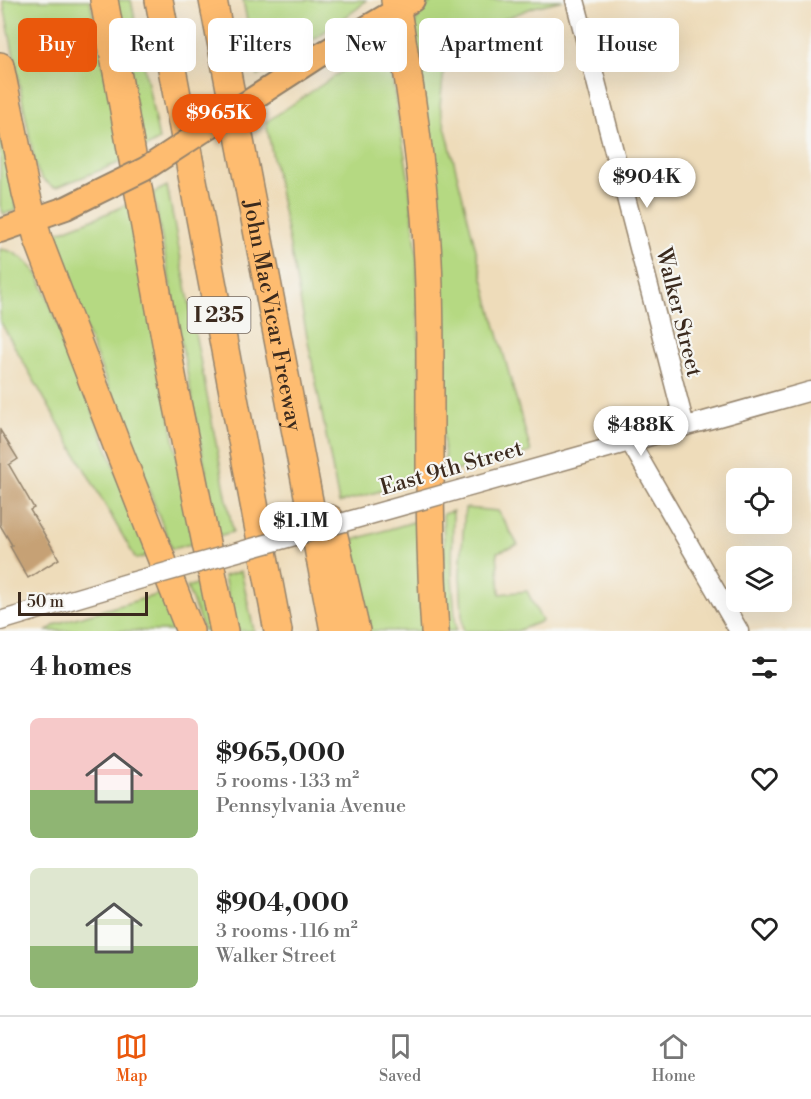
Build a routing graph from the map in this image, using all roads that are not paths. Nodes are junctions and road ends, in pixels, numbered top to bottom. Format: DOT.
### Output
graph roads {
  1 [pos="104,0"];
  2 [pos="159,0"];
  3 [pos="213,0"];
  4 [pos="575,0"];
  5 [pos="402,3"];
  6 [pos="0,66"];
  7 [pos="33,220"];
  8 [pos="0,231"];
  9 [pos="268,280"];
  10 [pos="811,391"];
  11 [pos="685,426"];
  12 [pos="630,442"];
  13 [pos="3,622"];
  14 [pos="190,631"];
  15 [pos="224,631"];
  16 [pos="278,631"];
  17 [pos="334,631"];
  18 [pos="356,631"];
  19 [pos="435,631"];
  20 [pos="739,631"];
  1 -- 15 [label="highway"];
  2 -- 16 [label="highway, I 235"];
  3 -- 9 [label="highway, John MacVicar Freeway / I 235"];
  4 -- 11 [label="street, Walker Street"];
  5 -- 7 [label="main road, bridge"];
  5 -- 19 [label="highway"];
  6 -- 7 [label="highway"];
  7 -- 8 [label="main road"];
  7 -- 14 [label="highway"];
  9 -- 17 [label="highway, John MacVicar Freeway / I 235"];
  9 -- 18 [label="highway"];
  10 -- 11 [label="street, East 9th Street"];
  11 -- 12 [label="street, East 9th Street"];
  12 -- 13 [label="street, East 9th Street, bridge"];
  12 -- 20 [label="street"];
}
